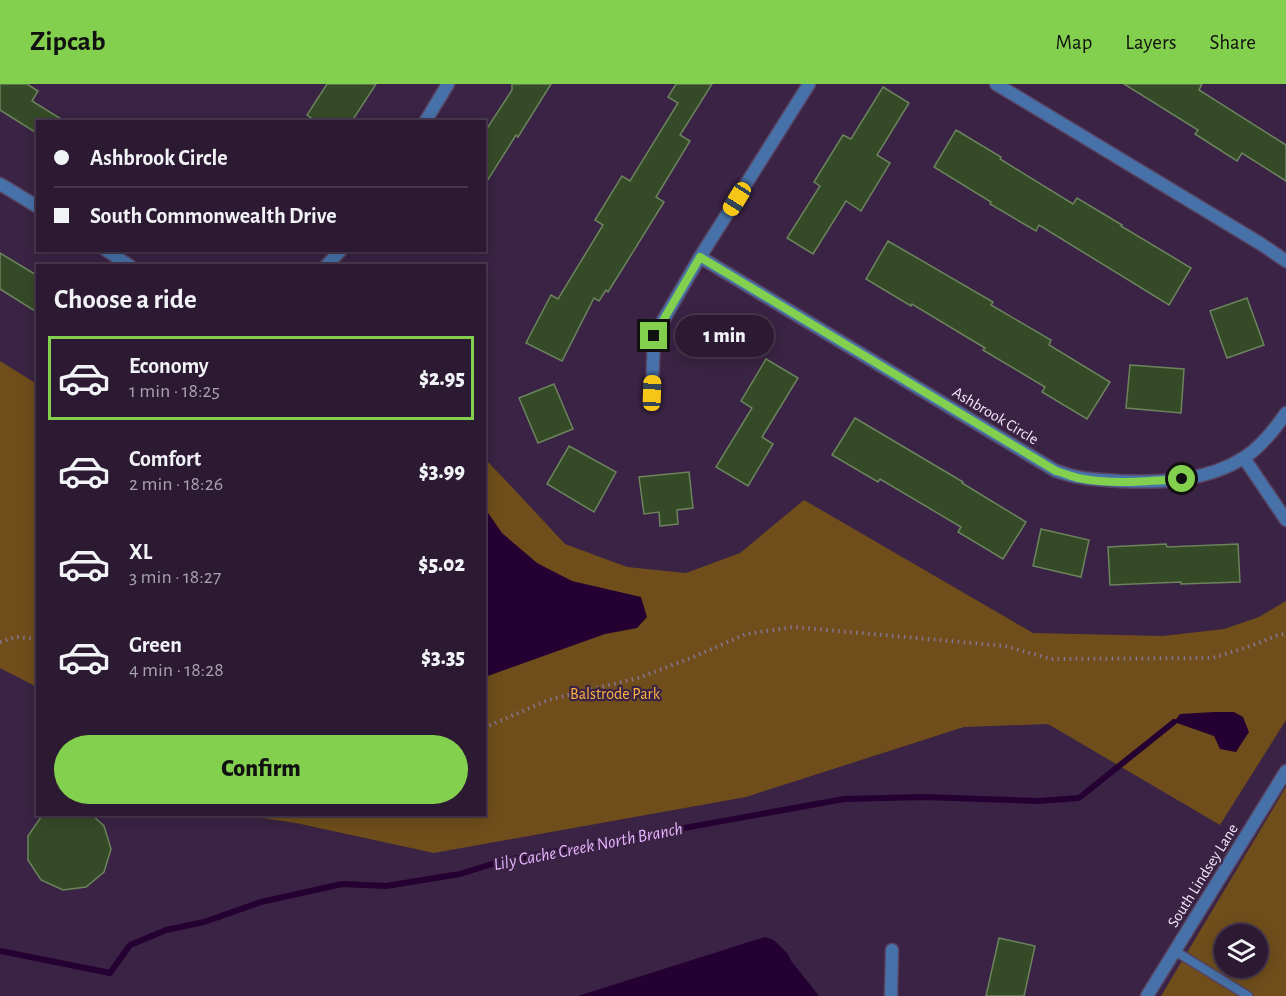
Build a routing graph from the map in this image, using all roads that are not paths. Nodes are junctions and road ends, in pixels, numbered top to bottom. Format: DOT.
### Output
graph roads {
  1 [pos="448,84"];
  2 [pos="809,84"];
  3 [pos="996,84"];
  4 [pos="425,120"];
  5 [pos="0,184"];
  6 [pos="36,206"];
  7 [pos="109,252"];
  8 [pos="340,252"];
  9 [pos="700,257"];
  10 [pos="1286,261"];
  11 [pos="127,264"];
  12 [pos="328,264"];
  13 [pos="652,393"];
  14 [pos="1286,413"];
  15 [pos="1244,458"];
  16 [pos="1286,520"];
  17 [pos="1286,771"];
  18 [pos="892,950"];
  19 [pos="1175,951"];
  20 [pos="891,996"];
  21 [pos="1147,996"];
  22 [pos="1248,996"];
  1 -- 4 [label="street"];
  2 -- 9 [label="street"];
  3 -- 10 [label="street"];
  5 -- 6 [label="street"];
  7 -- 11 [label="street"];
  8 -- 12 [label="street"];
  9 -- 13 [label="street"];
  9 -- 15 [label="street, Ashbrook Circle"];
  14 -- 15 [label="street, Ashbrook Circle"];
  15 -- 16 [label="street"];
  17 -- 19 [label="street, South Lindsey Lane"];
  18 -- 20 [label="street"];
  19 -- 21 [label="street, South Lindsey Lane"];
  19 -- 22 [label="lane"];
}
